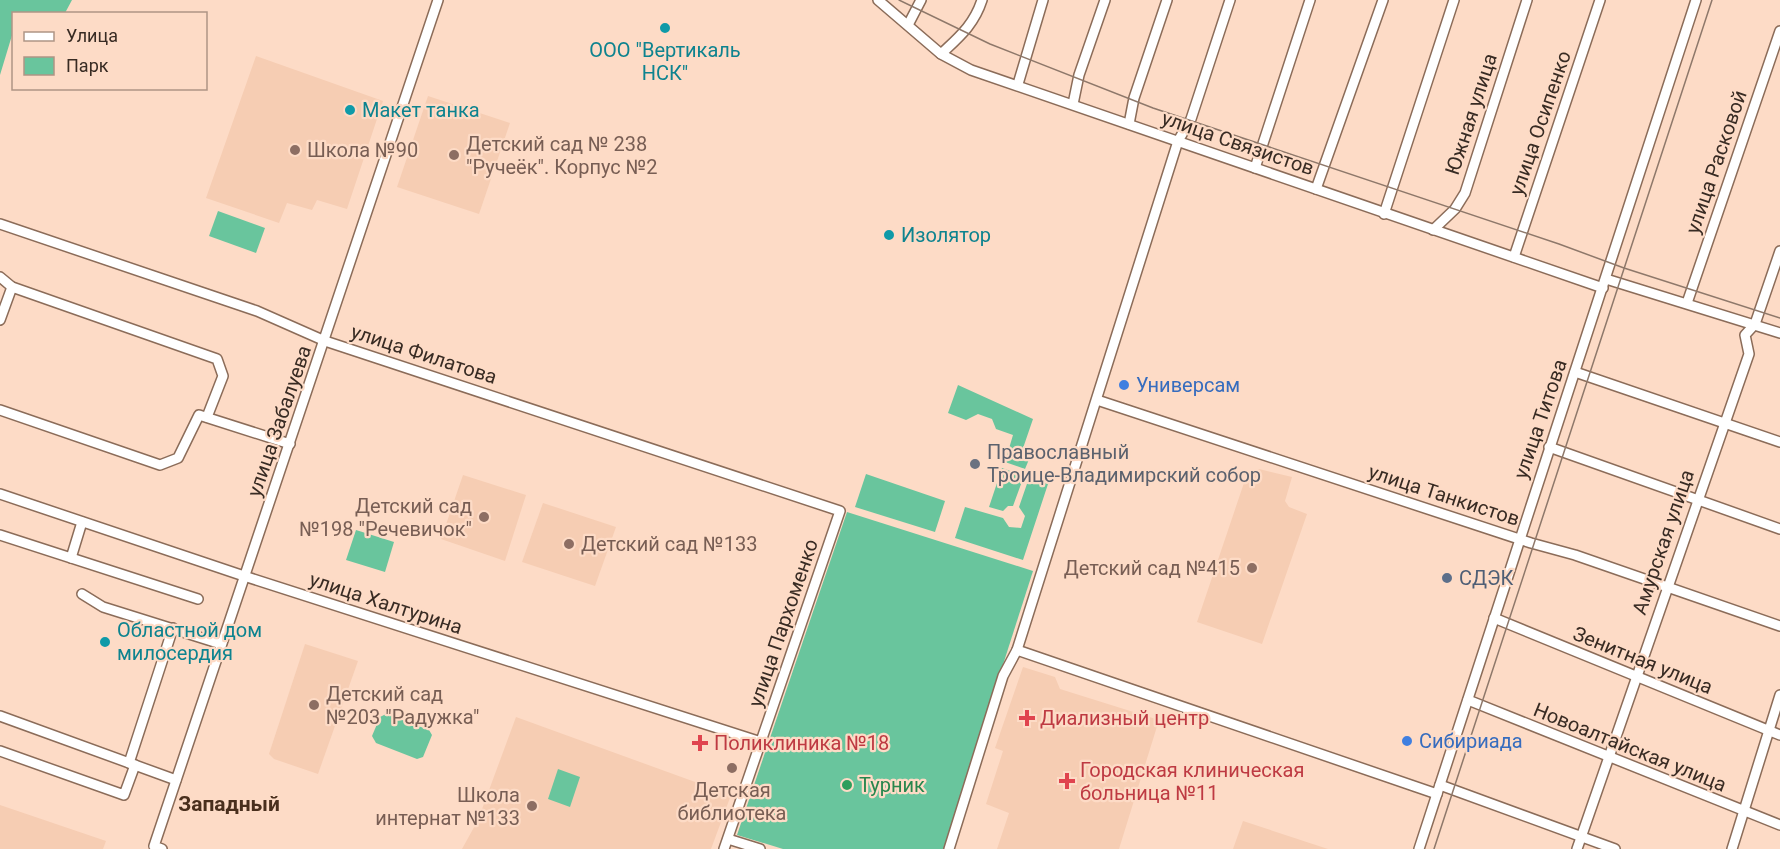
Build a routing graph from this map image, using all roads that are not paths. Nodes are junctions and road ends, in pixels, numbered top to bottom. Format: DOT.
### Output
graph roads {
  1 [pos="438,0"];
  2 [pos="878,0"];
  3 [pos="921,0"];
  4 [pos="982,0"];
  5 [pos="1043,0"];
  6 [pos="1105,0"];
  7 [pos="1167,0"];
  8 [pos="1230,0"];
  9 [pos="1310,0"];
  10 [pos="1383,0"];
  11 [pos="1454,0"];
  12 [pos="1527,0"];
  13 [pos="1600,0"];
  14 [pos="1696,0"];
  15 [pos="908,25"];
  16 [pos="1780,31"];
  17 [pos="941,54"];
  18 [pos="1018,84"];
  19 [pos="1073,104"];
  20 [pos="1129,124"];
  21 [pos="1178,141"];
  22 [pos="1255,168"];
  23 [pos="1316,189"];
  24 [pos="1384,214"];
  25 [pos="0,224"];
  26 [pos="1433,230"];
  27 [pos="1780,251"];
  28 [pos="1514,257"];
  29 [pos="0,277"];
  30 [pos="1605,283"];
  31 [pos="12,287"];
  32 [pos="1687,303"];
  33 [pos="0,320"];
  34 [pos="1755,324"];
  35 [pos="1780,333"];
  36 [pos="325,340"];
  37 [pos="1575,372"];
  38 [pos="1097,400"];
  39 [pos="0,411"];
  40 [pos="207,417"];
  41 [pos="1724,423"];
  42 [pos="1780,442"];
  43 [pos="290,444"];
  44 [pos="1549,447"];
  45 [pos="0,494"];
  46 [pos="1696,501"];
  47 [pos="840,511"];
  48 [pos="82,522"];
  49 [pos="1780,529"];
  50 [pos="0,535"];
  51 [pos="1520,538"];
  52 [pos="71,558"];
  53 [pos="244,576"];
  54 [pos="1666,587"];
  55 [pos="82,594"];
  56 [pos="198,599"];
  57 [pos="1494,618"];
  58 [pos="1780,626"];
  59 [pos="173,628"];
  60 [pos="221,644"];
  61 [pos="1017,650"];
  62 [pos="1636,677"];
  63 [pos="1780,695"];
  64 [pos="1468,700"];
  65 [pos="0,716"];
  66 [pos="1769,731"];
  67 [pos="1780,735"];
  68 [pos="762,742"];
  69 [pos="0,751"];
  70 [pos="1608,757"];
  71 [pos="132,764"];
  72 [pos="176,780"];
  73 [pos="1439,790"];
  74 [pos="1745,811"];
  75 [pos="1780,825"];
  76 [pos="1581,837"];
  77 [pos="728,839"];
  78 [pos="162,849"];
  79 [pos="724,849"];
  80 [pos="760,849"];
  81 [pos="949,849"];
  82 [pos="1419,849"];
  83 [pos="1577,849"];
  84 [pos="1615,849"];
  85 [pos="1732,849"];
  1 -- 36 [label="street, улица Забалуева"];
  2 -- 15 [label="street, улица Связистов"];
  3 -- 15 [label="street"];
  4 -- 17 [label="street"];
  5 -- 18 [label="street"];
  6 -- 19 [label="street"];
  7 -- 20 [label="street"];
  8 -- 21 [label="street"];
  9 -- 22 [label="street"];
  10 -- 23 [label="street"];
  11 -- 24 [label="street"];
  12 -- 26 [label="street, Южная улица"];
  13 -- 28 [label="street, улица Осипенко"];
  14 -- 30 [label="street, улица Титова"];
  15 -- 17 [label="street, улица Связистов"];
  16 -- 32 [label="street, улица Расковой"];
  17 -- 18 [label="street, улица Связистов"];
  18 -- 19 [label="street, улица Связистов"];
  19 -- 20 [label="street, улица Связистов"];
  20 -- 21 [label="street, улица Связистов"];
  21 -- 22 [label="street, улица Связистов"];
  21 -- 38 [label="street"];
  22 -- 23 [label="street, улица Связистов"];
  23 -- 24 [label="street, улица Связистов"];
  24 -- 26 [label="street, улица Связистов"];
  25 -- 36 [label="street, улица Филатова"];
  26 -- 28 [label="street, улица Связистов"];
  27 -- 34 [label="street, Амурская улица"];
  28 -- 30 [label="street, улица Связистов"];
  29 -- 31 [label="street"];
  30 -- 32 [label="street, улица Связистов"];
  30 -- 37 [label="street, улица Титова"];
  31 -- 33 [label="street"];
  31 -- 40 [label="street"];
  32 -- 34 [label="street, улица Связистов"];
  34 -- 35 [label="street, улица Связистов"];
  34 -- 41 [label="street, Амурская улица"];
  36 -- 43 [label="street, улица Забалуева"];
  36 -- 47 [label="street, улица Филатова"];
  37 -- 41 [label="street"];
  37 -- 44 [label="street, улица Титова"];
  38 -- 51 [label="street, улица Танкистов"];
  38 -- 61 [label="street"];
  39 -- 40 [label="street"];
  40 -- 43 [label="street"];
  41 -- 42 [label="street"];
  41 -- 46 [label="street, Амурская улица"];
  43 -- 53 [label="street, улица Забалуева"];
  44 -- 46 [label="street"];
  44 -- 51 [label="street, улица Титова"];
  45 -- 48 [label="street, улица Халтурина"];
  46 -- 49 [label="street"];
  46 -- 54 [label="street, Амурская улица"];
  47 -- 68 [label="street, улица Пархоменко"];
  48 -- 52 [label="street"];
  48 -- 53 [label="street, улица Халтурина"];
  50 -- 52 [label="street"];
  51 -- 54 [label="street, улица Танкистов"];
  51 -- 57 [label="street, улица Титова"];
  52 -- 56 [label="street"];
  53 -- 60 [label="street, улица Забалуева"];
  53 -- 68 [label="street, улица Халтурина"];
  54 -- 58 [label="street, улица Танкистов"];
  54 -- 62 [label="street, Амурская улица"];
  55 -- 59 [label="street"];
  57 -- 62 [label="street, Зенитная улица"];
  57 -- 64 [label="street, улица Титова"];
  59 -- 60 [label="street"];
  59 -- 71 [label="street"];
  60 -- 72 [label="street, улица Забалуева"];
  61 -- 73 [label="street"];
  61 -- 81 [label="street"];
  62 -- 66 [label="street, Зенитная улица"];
  62 -- 70 [label="street, Амурская улица"];
  63 -- 66 [label="street"];
  64 -- 70 [label="street, Новоалтайская улица"];
  64 -- 73 [label="street, улица Титова"];
  65 -- 71 [label="street"];
  66 -- 67 [label="street, Зенитная улица"];
  66 -- 74 [label="street"];
  68 -- 77 [label="street, улица Пархоменко"];
  69 -- 71 [label="street"];
  70 -- 74 [label="street, Новоалтайская улица"];
  70 -- 76 [label="street, Амурская улица"];
  71 -- 72 [label="street"];
  72 -- 78 [label="street, улица Забалуева"];
  73 -- 76 [label="street"];
  73 -- 82 [label="street, улица Титова"];
  74 -- 75 [label="street, Новоалтайская улица"];
  74 -- 85 [label="street"];
  76 -- 83 [label="street, Амурская улица"];
  76 -- 84 [label="street"];
  77 -- 79 [label="street, улица Пархоменко"];
  77 -- 80 [label="street"];
}
